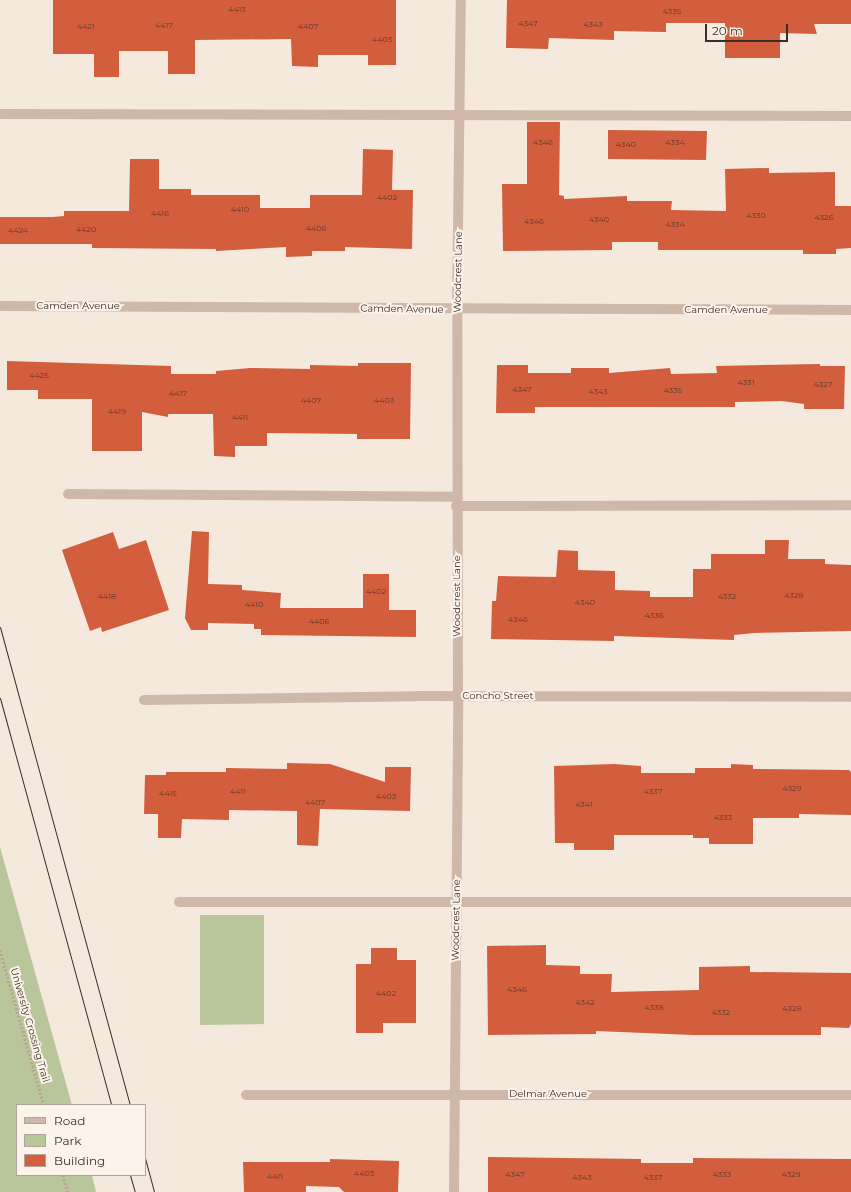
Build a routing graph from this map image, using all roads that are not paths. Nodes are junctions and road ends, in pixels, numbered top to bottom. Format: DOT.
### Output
graph roads {
  1 [pos="461,0"];
  2 [pos="0,114"];
  3 [pos="461,116"];
  4 [pos="851,116"];
  5 [pos="2,306"];
  6 [pos="457,310"];
  7 [pos="851,310"];
  8 [pos="68,494"];
  9 [pos="456,502"];
  10 [pos="851,505"];
  11 [pos="458,696"];
  12 [pos="851,697"];
  13 [pos="144,700"];
  14 [pos="456,901"];
  15 [pos="179,902"];
  16 [pos="851,902"];
  17 [pos="246,1094"];
  18 [pos="454,1094"];
  19 [pos="851,1095"];
  20 [pos="454,1192"];
  1 -- 3 [label="street, Woodcrest Lane"];
  2 -- 3 [label="street"];
  3 -- 4 [label="street"];
  3 -- 6 [label="street, Woodcrest Lane"];
  5 -- 6 [label="street, Camden Avenue"];
  6 -- 7 [label="street, Camden Avenue"];
  6 -- 9 [label="street, Woodcrest Lane"];
  8 -- 9 [label="street"];
  9 -- 10 [label="street"];
  9 -- 11 [label="street, Woodcrest Lane"];
  11 -- 12 [label="street, Concho Street"];
  11 -- 13 [label="street, Concho Street"];
  11 -- 14 [label="street, Woodcrest Lane"];
  14 -- 15 [label="street"];
  14 -- 16 [label="street"];
  14 -- 18 [label="street, Woodcrest Lane"];
  17 -- 18 [label="street, Delmar Avenue"];
  18 -- 19 [label="street, Delmar Avenue"];
  18 -- 20 [label="street, Woodcrest Lane"];
}
